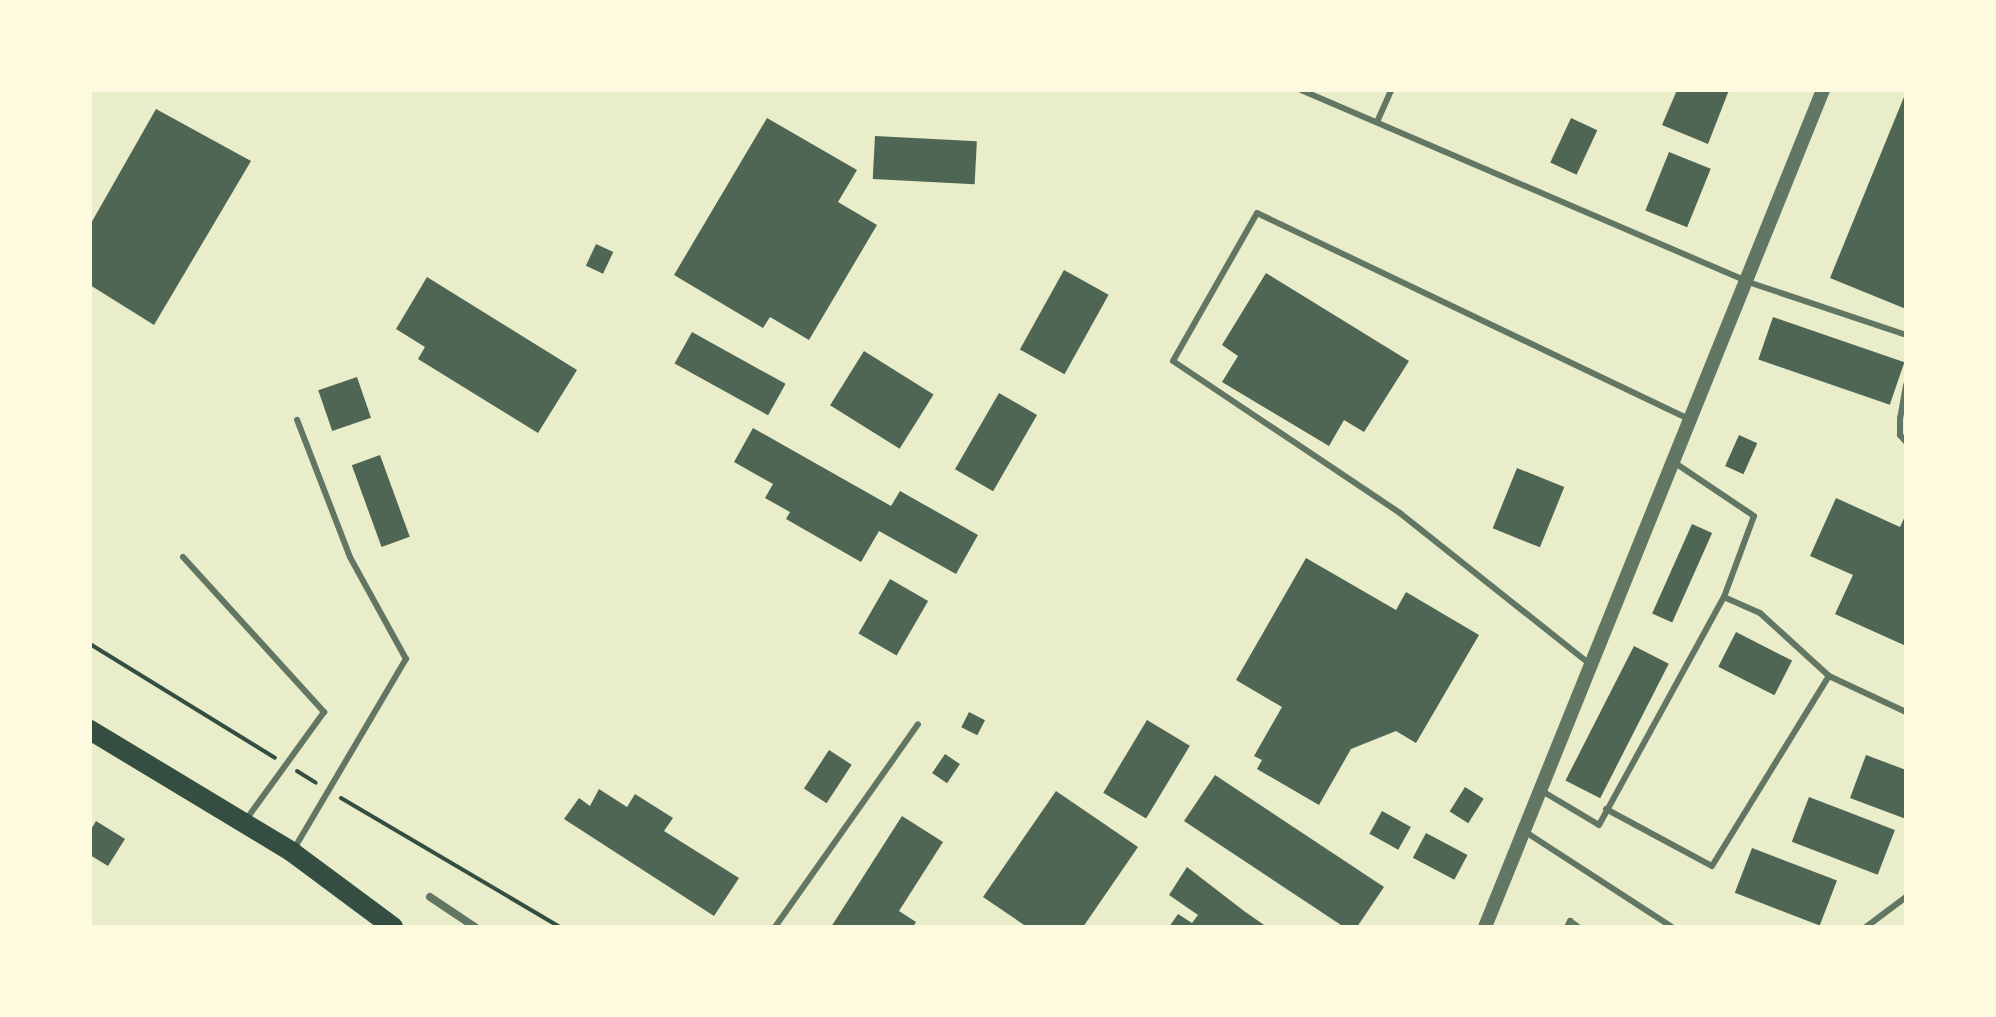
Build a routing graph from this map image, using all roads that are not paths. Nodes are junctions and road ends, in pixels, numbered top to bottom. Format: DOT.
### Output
graph roads {
  1 [pos="1301,90"];
  2 [pos="1391,90"];
  3 [pos="1823,90"];
  4 [pos="1377,122"];
  5 [pos="1748,282"];
  6 [pos="1906,336"];
  7 [pos="1906,385"];
  8 [pos="297,420"];
  9 [pos="1692,420"];
  10 [pos="1906,442"];
  11 [pos="1675,463"];
  12 [pos="183,557"];
  13 [pos="1724,597"];
  14 [pos="1592,665"];
  15 [pos="1829,676"];
  16 [pos="1906,712"];
  17 [pos="918,724"];
  18 [pos="90,730"];
  19 [pos="1540,790"];
  20 [pos="1606,809"];
  21 [pos="243,823"];
  22 [pos="1524,831"];
  23 [pos="292,852"];
  24 [pos="430,897"];
  25 [pos="1906,897"];
  26 [pos="393,927"];
  27 [pos="475,927"];
  28 [pos="775,927"];
  29 [pos="1485,927"];
  30 [pos="1567,927"];
  31 [pos="1578,927"];
  32 [pos="1672,927"];
  33 [pos="1866,927"];
  1 -- 4 [label="lane"];
  2 -- 4 [label="lane"];
  3 -- 5 [label="street"];
  4 -- 5 [label="lane"];
  5 -- 6 [label="lane"];
  5 -- 9 [label="street"];
  7 -- 10 [label="lane"];
  8 -- 23 [label="lane"];
  9 -- 11 [label="street"];
  9 -- 14 [label="lane"];
  11 -- 13 [label="lane"];
  11 -- 14 [label="street"];
  12 -- 21 [label="lane"];
  13 -- 15 [label="lane"];
  13 -- 20 [label="lane"];
  14 -- 19 [label="street"];
  15 -- 16 [label="lane"];
  15 -- 20 [label="lane"];
  17 -- 28 [label="lane"];
  18 -- 21 [label="main road"];
  19 -- 20 [label="lane"];
  19 -- 22 [label="street"];
  21 -- 23 [label="main road"];
  22 -- 29 [label="street"];
  22 -- 32 [label="lane"];
  23 -- 26 [label="main road"];
  24 -- 27 [label="street"];
  25 -- 33 [label="lane"];
  30 -- 31 [label="lane"];
}
